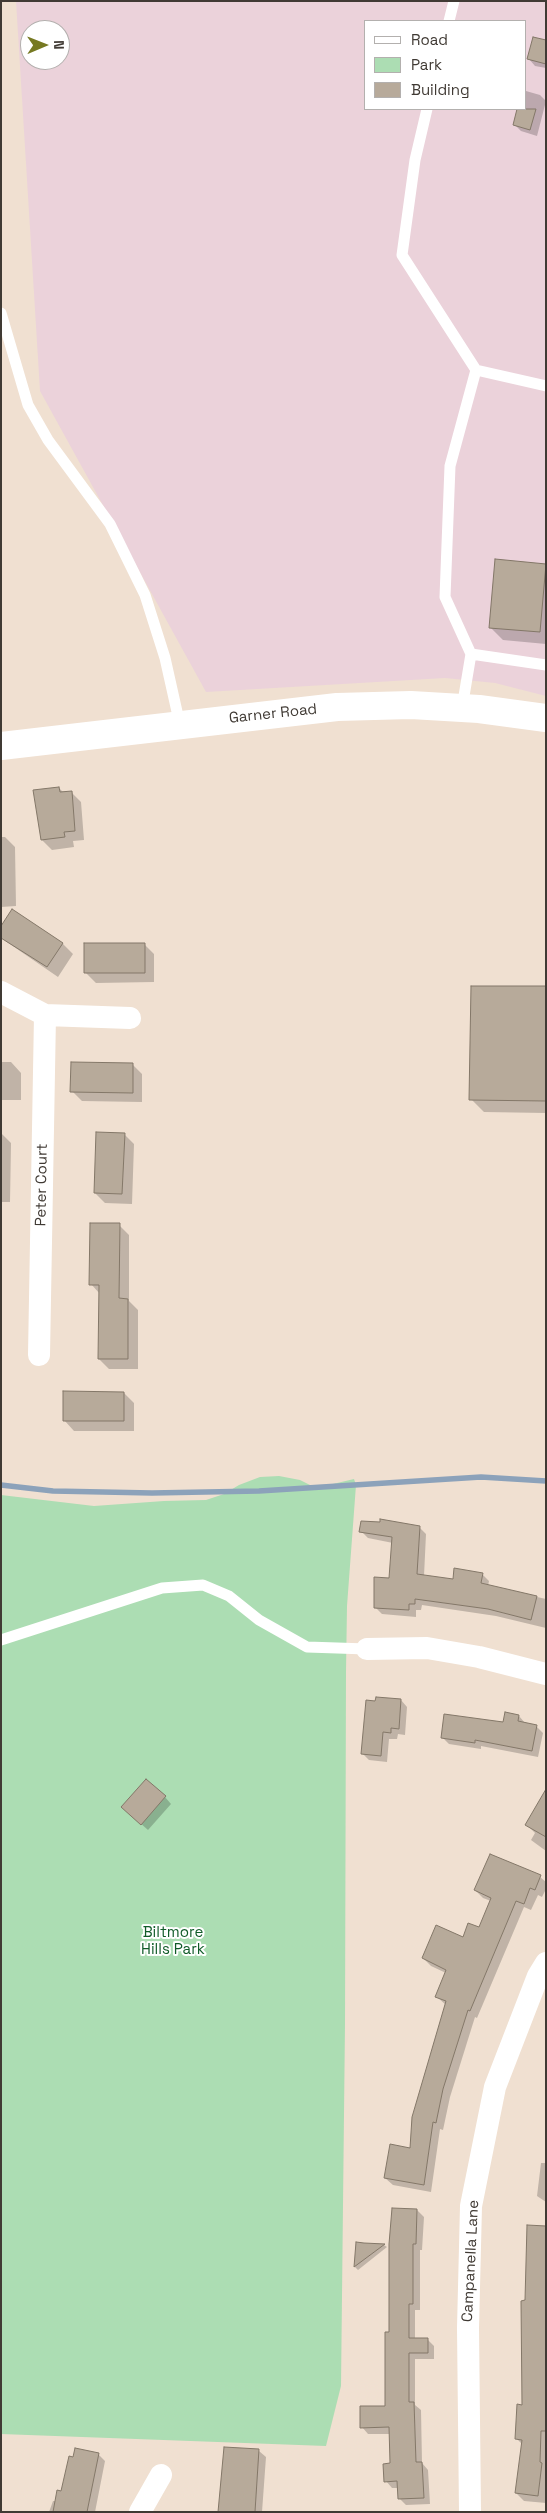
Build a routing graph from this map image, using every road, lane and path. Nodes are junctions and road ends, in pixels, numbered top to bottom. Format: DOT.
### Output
graph roads {
  1 [pos="454,1"];
  2 [pos="449,20"];
  3 [pos="427,110"];
  4 [pos="1,313"];
  5 [pos="476,370"];
  6 [pos="546,386"];
  7 [pos="472,654"];
  8 [pos="546,665"];
  9 [pos="462,708"];
  10 [pos="546,718"];
  11 [pos="180,725"];
  12 [pos="1,746"];
  13 [pos="1,992"];
  14 [pos="45,1015"];
  15 [pos="130,1018"];
  16 [pos="39,1355"];
  17 [pos="1,1640"];
  18 [pos="367,1649"];
  19 [pos="546,1674"];
  20 [pos="546,1963"];
  21 [pos="161,2475"];
  22 [pos="140,2512"];
  23 [pos="470,2512"];
  1 -- 2 [label="lane"];
  3 -- 5 [label="lane"];
  4 -- 11 [label="lane"];
  5 -- 6 [label="lane"];
  5 -- 7 [label="lane"];
  7 -- 8 [label="lane"];
  7 -- 9 [label="lane"];
  9 -- 10 [label="main road, Garner Road"];
  9 -- 11 [label="main road, Garner Road"];
  11 -- 12 [label="main road, Garner Road"];
  13 -- 14 [label="street"];
  14 -- 15 [label="street"];
  14 -- 16 [label="street, Peter Court"];
  17 -- 18 [label="lane"];
  18 -- 19 [label="street"];
  20 -- 23 [label="street, Campanella Lane"];
  21 -- 22 [label="street"];
}
